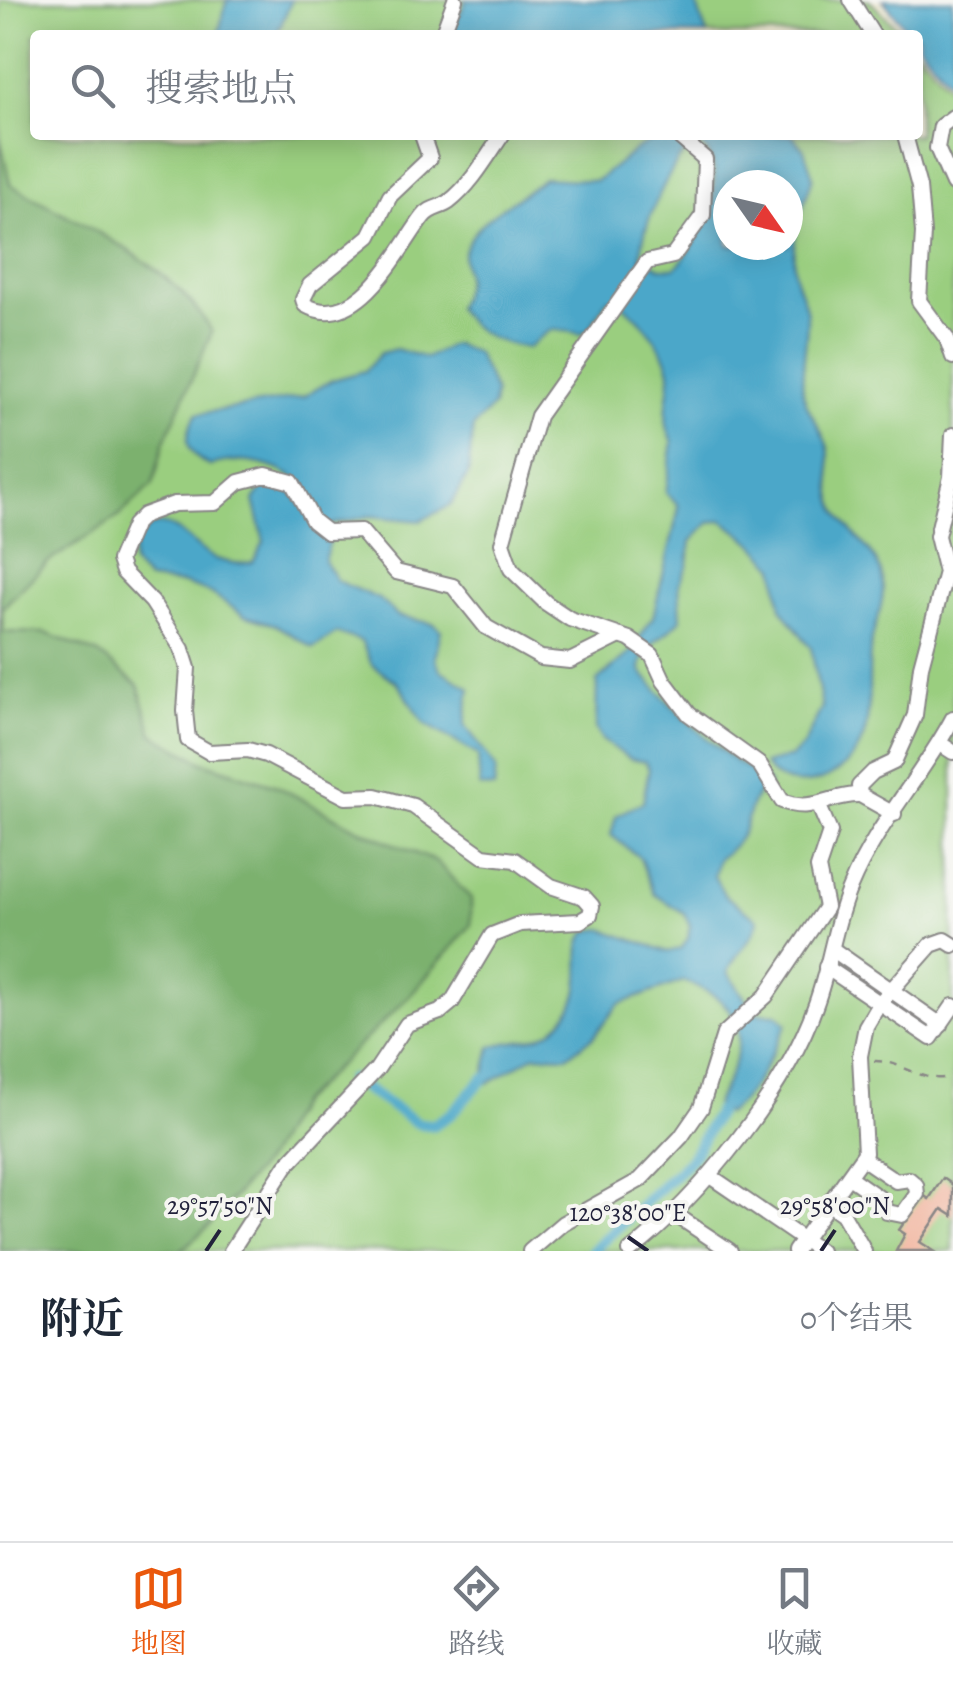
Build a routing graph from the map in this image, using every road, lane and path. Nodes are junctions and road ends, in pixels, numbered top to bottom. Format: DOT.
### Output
graph roads {
  1 [pos="455,0"];
  2 [pos="851,0"];
  3 [pos="444,30"];
  4 [pos="870,30"];
  5 [pos="947,121"];
  6 [pos="424,140"];
  7 [pos="498,140"];
  8 [pos="682,140"];
  9 [pos="906,140"];
  10 [pos="953,184"];
  11 [pos="953,356"];
  12 [pos="953,435"];
  13 [pos="626,639"];
  14 [pos="953,718"];
  15 [pos="938,743"];
  16 [pos="953,752"];
  17 [pos="860,795"];
  18 [pos="820,806"];
  19 [pos="894,814"];
  20 [pos="953,945"];
  21 [pos="832,949"];
  22 [pos="826,968"];
  23 [pos="892,990"];
  24 [pos="879,1004"];
  25 [pos="953,1006"];
  26 [pos="940,1024"];
  27 [pos="861,1064"];
  28 [pos="953,1076"];
  29 [pos="862,1158"];
  30 [pos="710,1176"];
  31 [pos="848,1177"];
  32 [pos="896,1180"];
  33 [pos="882,1200"];
  34 [pos="829,1204"];
  35 [pos="676,1215"];
  36 [pos="799,1244"];
  37 [pos="231,1251"];
  38 [pos="530,1251"];
  39 [pos="630,1251"];
  40 [pos="730,1251"];
  41 [pos="820,1251"];
  42 [pos="864,1251"];
  1 -- 3 [label="street"];
  2 -- 4 [label="street"];
  5 -- 10 [label="street"];
  6 -- 7 [label="street"];
  8 -- 13 [label="street"];
  9 -- 11 [label="street"];
  12 -- 17 [label="street"];
  13 -- 18 [label="street"];
  13 -- 37 [label="street"];
  14 -- 15 [label="street"];
  15 -- 16 [label="street"];
  15 -- 19 [label="street"];
  17 -- 18 [label="street"];
  17 -- 19 [label="street"];
  18 -- 38 [label="street"];
  19 -- 21 [label="street"];
  20 -- 23 [label="street"];
  21 -- 22 [label="street"];
  21 -- 23 [label="street"];
  22 -- 24 [label="street"];
  22 -- 30 [label="street"];
  23 -- 24 [label="street"];
  23 -- 26 [label="street"];
  24 -- 26 [label="street"];
  24 -- 27 [label="street"];
  25 -- 26 [label="street"];
  27 -- 28 [label="path"];
  27 -- 29 [label="street"];
  29 -- 31 [label="street"];
  29 -- 32 [label="street"];
  30 -- 35 [label="street"];
  30 -- 36 [label="street"];
  31 -- 33 [label="street"];
  31 -- 34 [label="street"];
  32 -- 33 [label="street"];
  32 -- 33 [label="street"];
  34 -- 36 [label="street"];
  34 -- 42 [label="street"];
  35 -- 39 [label="street"];
  35 -- 40 [label="street"];
  36 -- 41 [label="street"];
}
